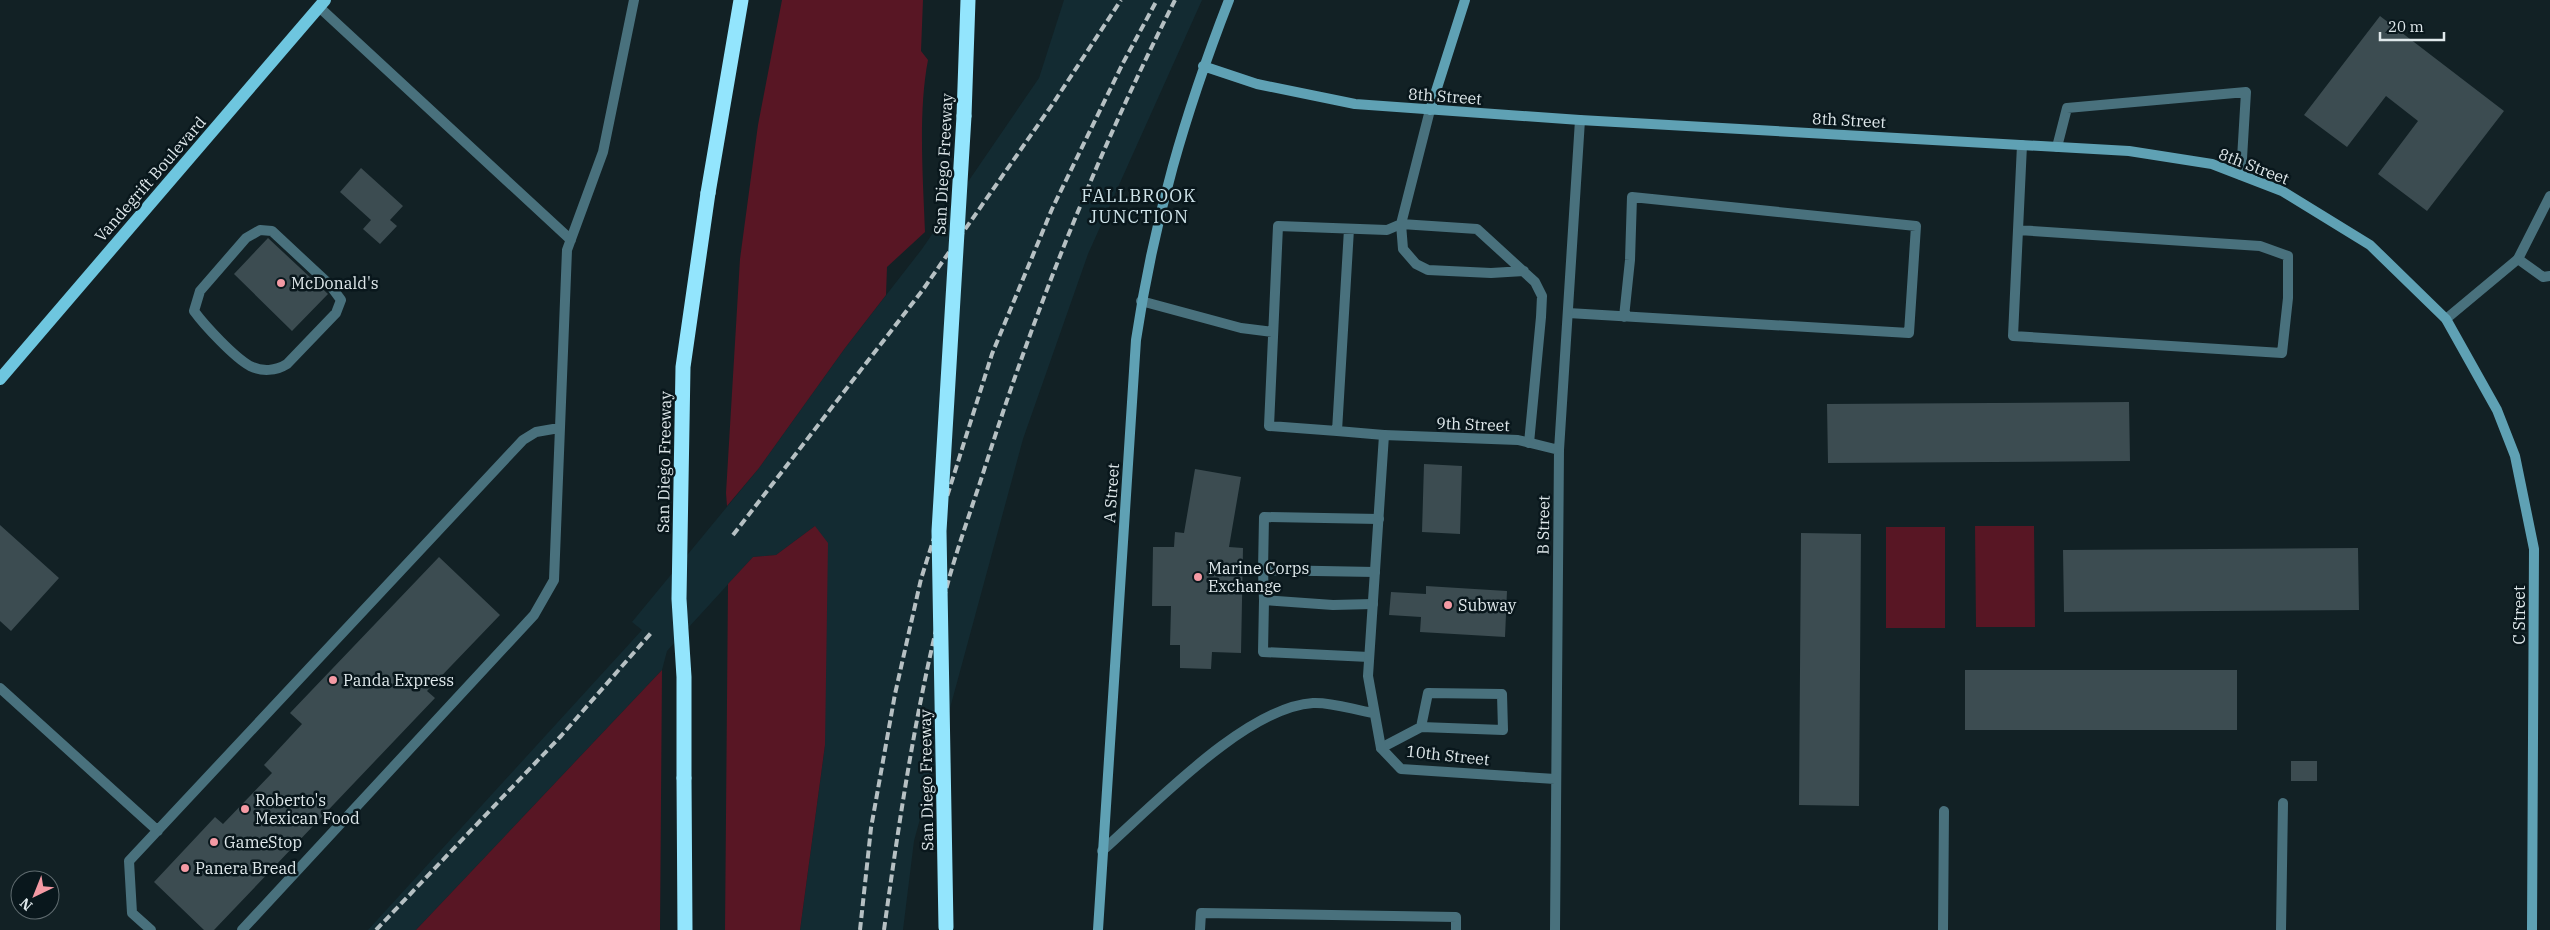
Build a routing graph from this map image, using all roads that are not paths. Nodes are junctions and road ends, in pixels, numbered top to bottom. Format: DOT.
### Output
graph roads {
  1 [pos="634,0"];
  2 [pos="741,0"];
  3 [pos="968,0"];
  4 [pos="1229,0"];
  5 [pos="1466,0"];
  6 [pos="322,3"];
  7 [pos="1203,66"];
  8 [pos="1430,110"];
  9 [pos="1580,120"];
  10 [pos="2022,144"];
  11 [pos="2057,147"];
  12 [pos="2241,176"];
  13 [pos="2550,196"];
  14 [pos="1400,224"];
  15 [pos="1349,229"];
  16 [pos="2018,230"];
  17 [pos="571,240"];
  18 [pos="2518,259"];
  19 [pos="1524,271"];
  20 [pos="2550,276"];
  21 [pos="1141,301"];
  22 [pos="1568,313"];
  23 [pos="1624,317"];
  24 [pos="2446,320"];
  25 [pos="1273,332"];
  26 [pos="262,370"];
  27 [pos="0,378"];
  28 [pos="559,428"];
  29 [pos="1337,431"];
  30 [pos="1384,435"];
  31 [pos="1529,443"];
  32 [pos="1559,450"];
  33 [pos="1378,519"];
  34 [pos="1263,570"];
  35 [pos="1375,572"];
  36 [pos="1264,600"];
  37 [pos="1373,604"];
  38 [pos="1369,657"];
  39 [pos="0,688"];
  40 [pos="1373,713"];
  41 [pos="1421,728"];
  42 [pos="1380,748"];
  43 [pos="1555,779"];
  44 [pos="2283,804"];
  45 [pos="1944,811"];
  46 [pos="158,830"];
  47 [pos="1102,851"];
  48 [pos="946,928"];
  49 [pos="151,930"];
  50 [pos="242,930"];
  51 [pos="685,930"];
  52 [pos="1098,930"];
  53 [pos="1200,930"];
  54 [pos="1456,930"];
  55 [pos="1555,930"];
  56 [pos="1943,930"];
  57 [pos="2281,930"];
  58 [pos="2532,930"];
  1 -- 17 [label="street"];
  2 -- 51 [label="highway, San Diego Freeway, bridge"];
  3 -- 48 [label="highway, San Diego Freeway, bridge"];
  4 -- 7 [label="street, A Street"];
  5 -- 8 [label="street"];
  6 -- 17 [label="street"];
  6 -- 27 [label="main road, Vandegrift Boulevard"];
  7 -- 8 [label="street, 8th Street"];
  7 -- 21 [label="street, A Street"];
  8 -- 9 [label="street, 8th Street"];
  8 -- 14 [label="street"];
  9 -- 10 [label="street, 8th Street"];
  9 -- 22 [label="street, B Street"];
  10 -- 11 [label="street, 8th Street"];
  10 -- 16 [label="street"];
  11 -- 12 [label="street, 8th Street"];
  11 -- 12 [label="street"];
  12 -- 24 [label="street, 8th Street"];
  13 -- 18 [label="street"];
  14 -- 15 [label="street"];
  14 -- 19 [label="street"];
  14 -- 19 [label="street"];
  15 -- 25 [label="street"];
  15 -- 29 [label="street"];
  16 -- 16 [label="street"];
  17 -- 28 [label="street"];
  18 -- 20 [label="street"];
  18 -- 24 [label="street"];
  19 -- 31 [label="street"];
  21 -- 25 [label="street"];
  21 -- 47 [label="street, A Street"];
  22 -- 23 [label="street"];
  22 -- 32 [label="street, B Street"];
  23 -- 23 [label="street"];
  24 -- 58 [label="street, C Street"];
  25 -- 29 [label="street, 9th Street"];
  26 -- 26 [label="street"];
  28 -- 46 [label="street"];
  28 -- 50 [label="street"];
  29 -- 30 [label="street, 9th Street"];
  30 -- 31 [label="street, 9th Street"];
  30 -- 33 [label="street"];
  31 -- 32 [label="street, 9th Street"];
  32 -- 43 [label="street, B Street"];
  33 -- 34 [label="street"];
  33 -- 35 [label="street"];
  34 -- 35 [label="street"];
  34 -- 36 [label="street"];
  35 -- 37 [label="street"];
  36 -- 37 [label="street"];
  36 -- 38 [label="street"];
  37 -- 38 [label="street"];
  38 -- 40 [label="street"];
  39 -- 46 [label="street"];
  40 -- 42 [label="street"];
  40 -- 47 [label="street"];
  41 -- 41 [label="street"];
  41 -- 42 [label="street"];
  42 -- 43 [label="street, 10th Street"];
  43 -- 55 [label="street, B Street"];
  44 -- 57 [label="street"];
  45 -- 56 [label="street"];
  46 -- 49 [label="street"];
  47 -- 52 [label="street, A Street"];
  53 -- 54 [label="street"];
}
